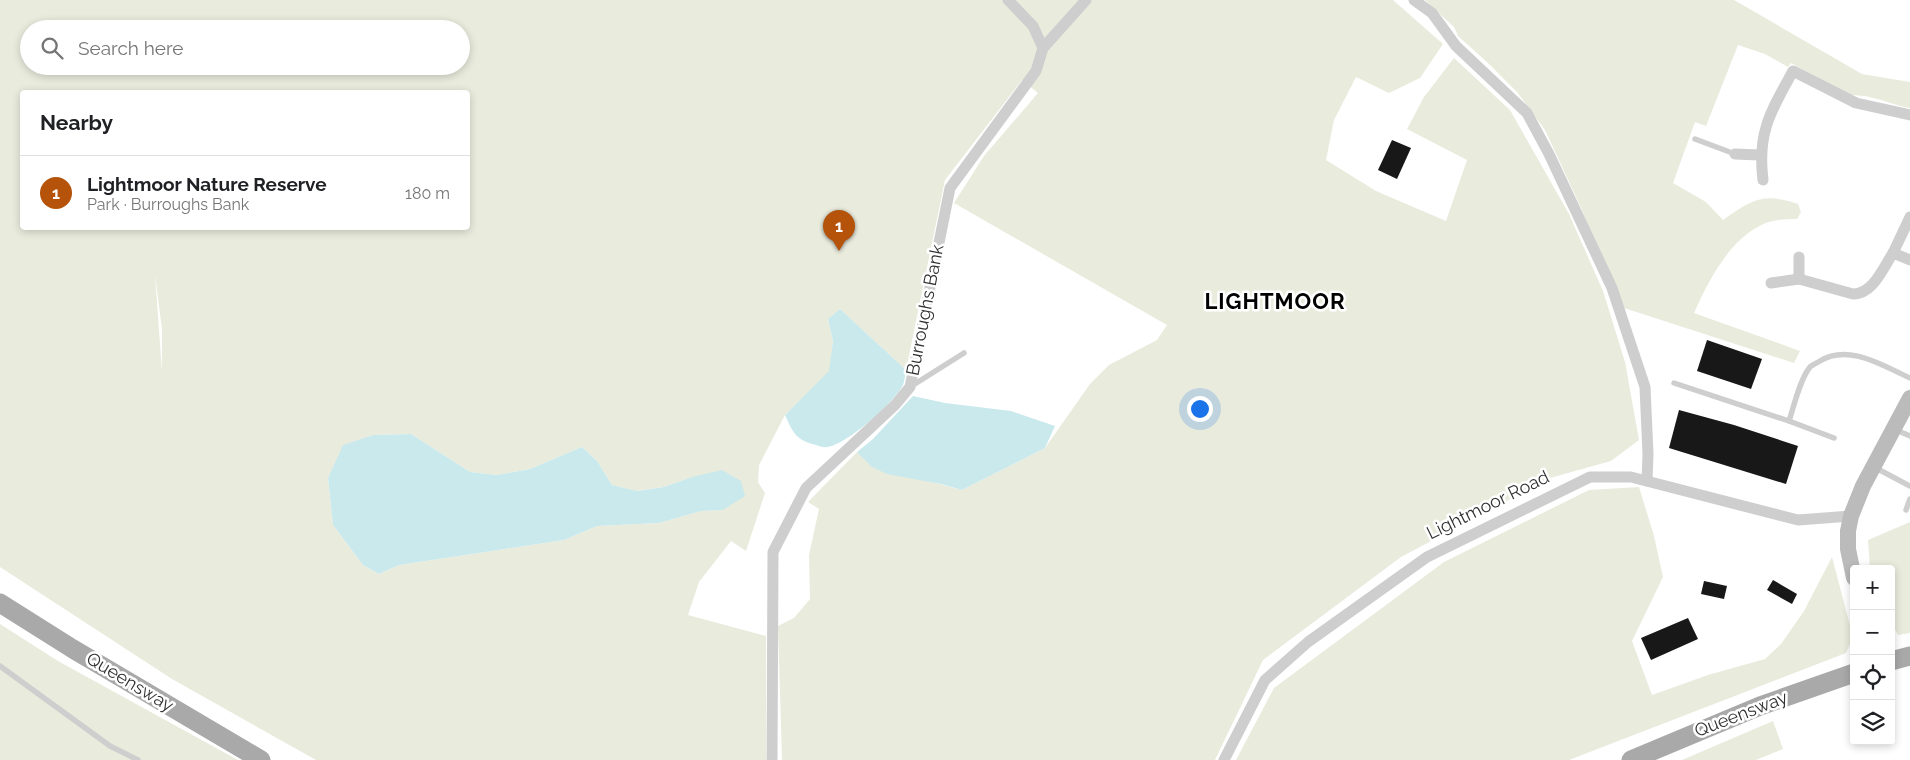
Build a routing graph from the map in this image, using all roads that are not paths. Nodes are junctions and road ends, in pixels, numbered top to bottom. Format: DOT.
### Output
graph roads {
  1 [pos="1008,0"];
  2 [pos="1086,0"];
  3 [pos="1414,0"];
  4 [pos="1042,48"];
  5 [pos="1910,115"];
  6 [pos="1695,139"];
  7 [pos="1734,154"];
  8 [pos="1760,155"];
  9 [pos="1763,180"];
  10 [pos="1910,217"];
  11 [pos="1892,253"];
  12 [pos="1799,257"];
  13 [pos="1910,260"];
  14 [pos="1799,278"];
  15 [pos="1771,283"];
  16 [pos="964,354"];
  17 [pos="1910,378"];
  18 [pos="1674,384"];
  19 [pos="910,387"];
  20 [pos="1910,398"];
  21 [pos="1789,421"];
  22 [pos="1894,429"];
  23 [pos="1910,436"];
  24 [pos="1834,438"];
  25 [pos="1874,468"];
  26 [pos="1647,481"];
  27 [pos="1910,486"];
  28 [pos="1910,499"];
  29 [pos="1906,510"];
  30 [pos="1851,516"];
  31 [pos="1851,565"];
  32 [pos="0,603"];
  33 [pos="1910,656"];
  34 [pos="1895,660"];
  35 [pos="0,666"];
  36 [pos="1850,674"];
  37 [pos="138,760"];
  38 [pos="261,760"];
  39 [pos="772,760"];
  40 [pos="1224,760"];
  41 [pos="1631,760"];
  1 -- 4 [label="street"];
  2 -- 4 [label="street"];
  3 -- 26 [label="street"];
  4 -- 19 [label="street, Burroughs Bank"];
  5 -- 8 [label="street"];
  6 -- 7 [label="lane"];
  7 -- 8 [label="street"];
  8 -- 9 [label="street"];
  10 -- 11 [label="street"];
  11 -- 13 [label="street"];
  11 -- 14 [label="street"];
  12 -- 14 [label="street"];
  14 -- 15 [label="street"];
  16 -- 19 [label="lane"];
  17 -- 21 [label="lane"];
  18 -- 21 [label="lane"];
  19 -- 39 [label="street, Burroughs Bank"];
  20 -- 22 [label="street"];
  21 -- 24 [label="lane"];
  22 -- 23 [label="lane"];
  22 -- 25 [label="street"];
  25 -- 27 [label="lane"];
  25 -- 30 [label="street"];
  26 -- 30 [label="street, Lightmoor Road"];
  26 -- 40 [label="street, Lightmoor Road"];
  28 -- 29 [label="lane"];
  30 -- 31 [label="street"];
  32 -- 38 [label="main road, Queensway"];
  33 -- 34 [label="main road"];
  35 -- 37 [label="lane"];
  36 -- 41 [label="main road, Queensway"];
}
